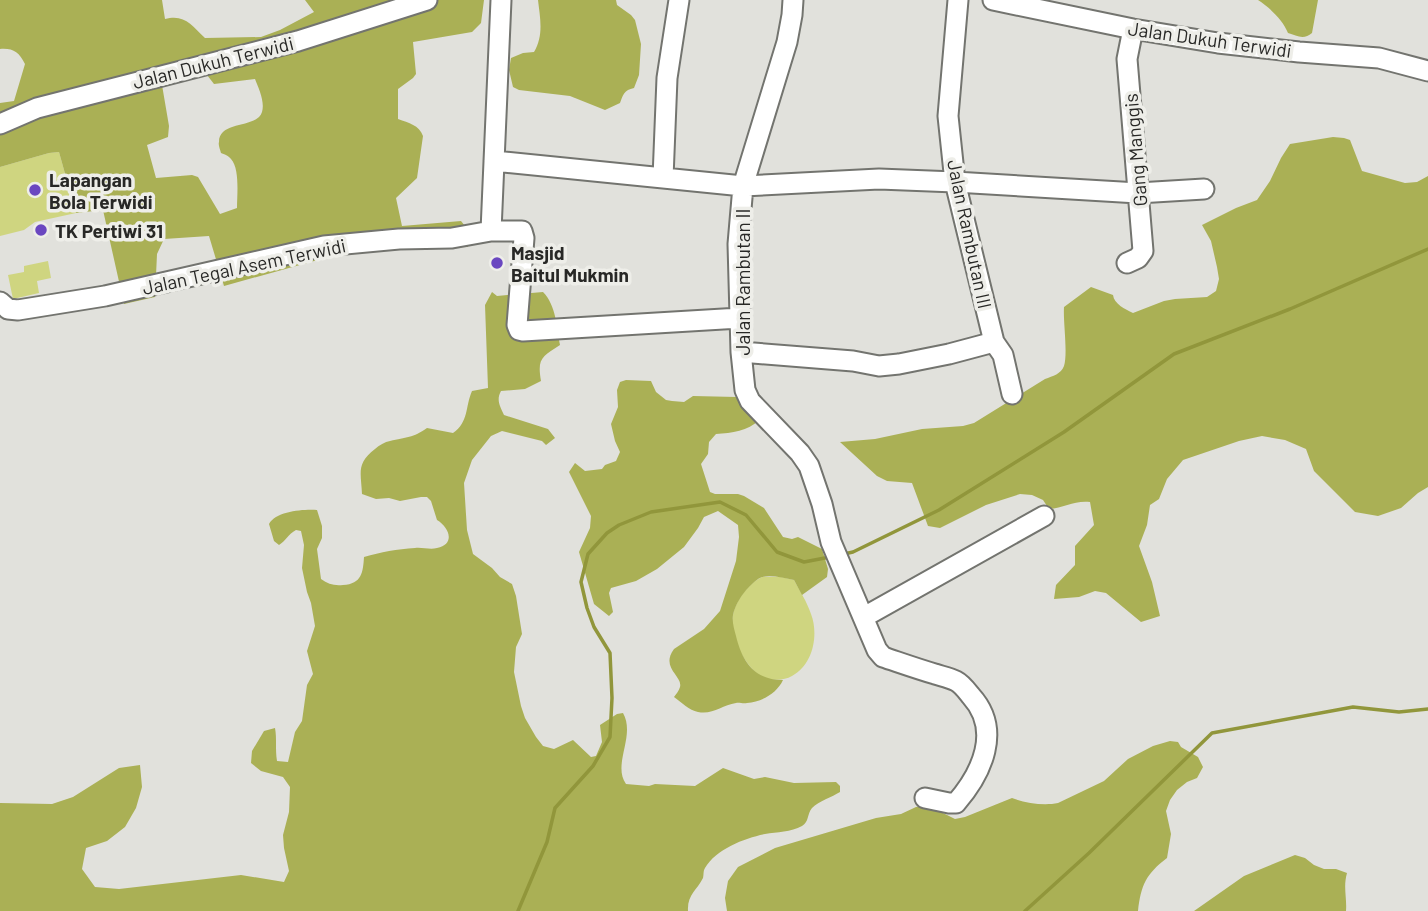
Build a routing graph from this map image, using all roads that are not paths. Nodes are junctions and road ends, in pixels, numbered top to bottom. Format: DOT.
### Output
graph roads {
  1 [pos="427,0"];
  2 [pos="501,0"];
  3 [pos="679,0"];
  4 [pos="793,0"];
  5 [pos="958,0"];
  6 [pos="993,0"];
  7 [pos="1133,29"];
  8 [pos="1428,71"];
  9 [pos="0,124"];
  10 [pos="494,162"];
  11 [pos="663,178"];
  12 [pos="955,182"];
  13 [pos="743,186"];
  14 [pos="1204,189"];
  15 [pos="1138,193"];
  16 [pos="491,231"];
  17 [pos="1127,263"];
  18 [pos="0,302"];
  19 [pos="740,318"];
  20 [pos="994,342"];
  21 [pos="741,352"];
  22 [pos="1012,394"];
  23 [pos="1044,516"];
  24 [pos="864,617"];
  25 [pos="925,798"];
  1 -- 9 [label="street, Jalan Dukuh Terwidi"];
  2 -- 10 [label="street"];
  3 -- 11 [label="street"];
  4 -- 13 [label="street, Jalan Rambutan II"];
  5 -- 12 [label="street, Jalan Rambutan III"];
  6 -- 7 [label="street, Jalan Dukuh Terwidi"];
  7 -- 8 [label="street, Jalan Dukuh Terwidi"];
  7 -- 15 [label="street, Gang Manggis"];
  10 -- 11 [label="street"];
  10 -- 16 [label="street"];
  11 -- 13 [label="street"];
  12 -- 13 [label="street"];
  12 -- 15 [label="street"];
  12 -- 20 [label="street, Jalan Rambutan III"];
  13 -- 19 [label="street, Jalan Rambutan II"];
  14 -- 15 [label="street"];
  15 -- 17 [label="street, Gang Manggis"];
  16 -- 18 [label="street, Jalan Tegal Asem Terwidi"];
  16 -- 19 [label="street, Jalan Tegal Asem Terwidi"];
  19 -- 21 [label="street, Jalan Rambutan II"];
  20 -- 21 [label="street"];
  20 -- 22 [label="street, Jalan Rambutan III"];
  21 -- 24 [label="street, Jalan Rambutan II"];
  23 -- 24 [label="street"];
  24 -- 25 [label="street"];
}
